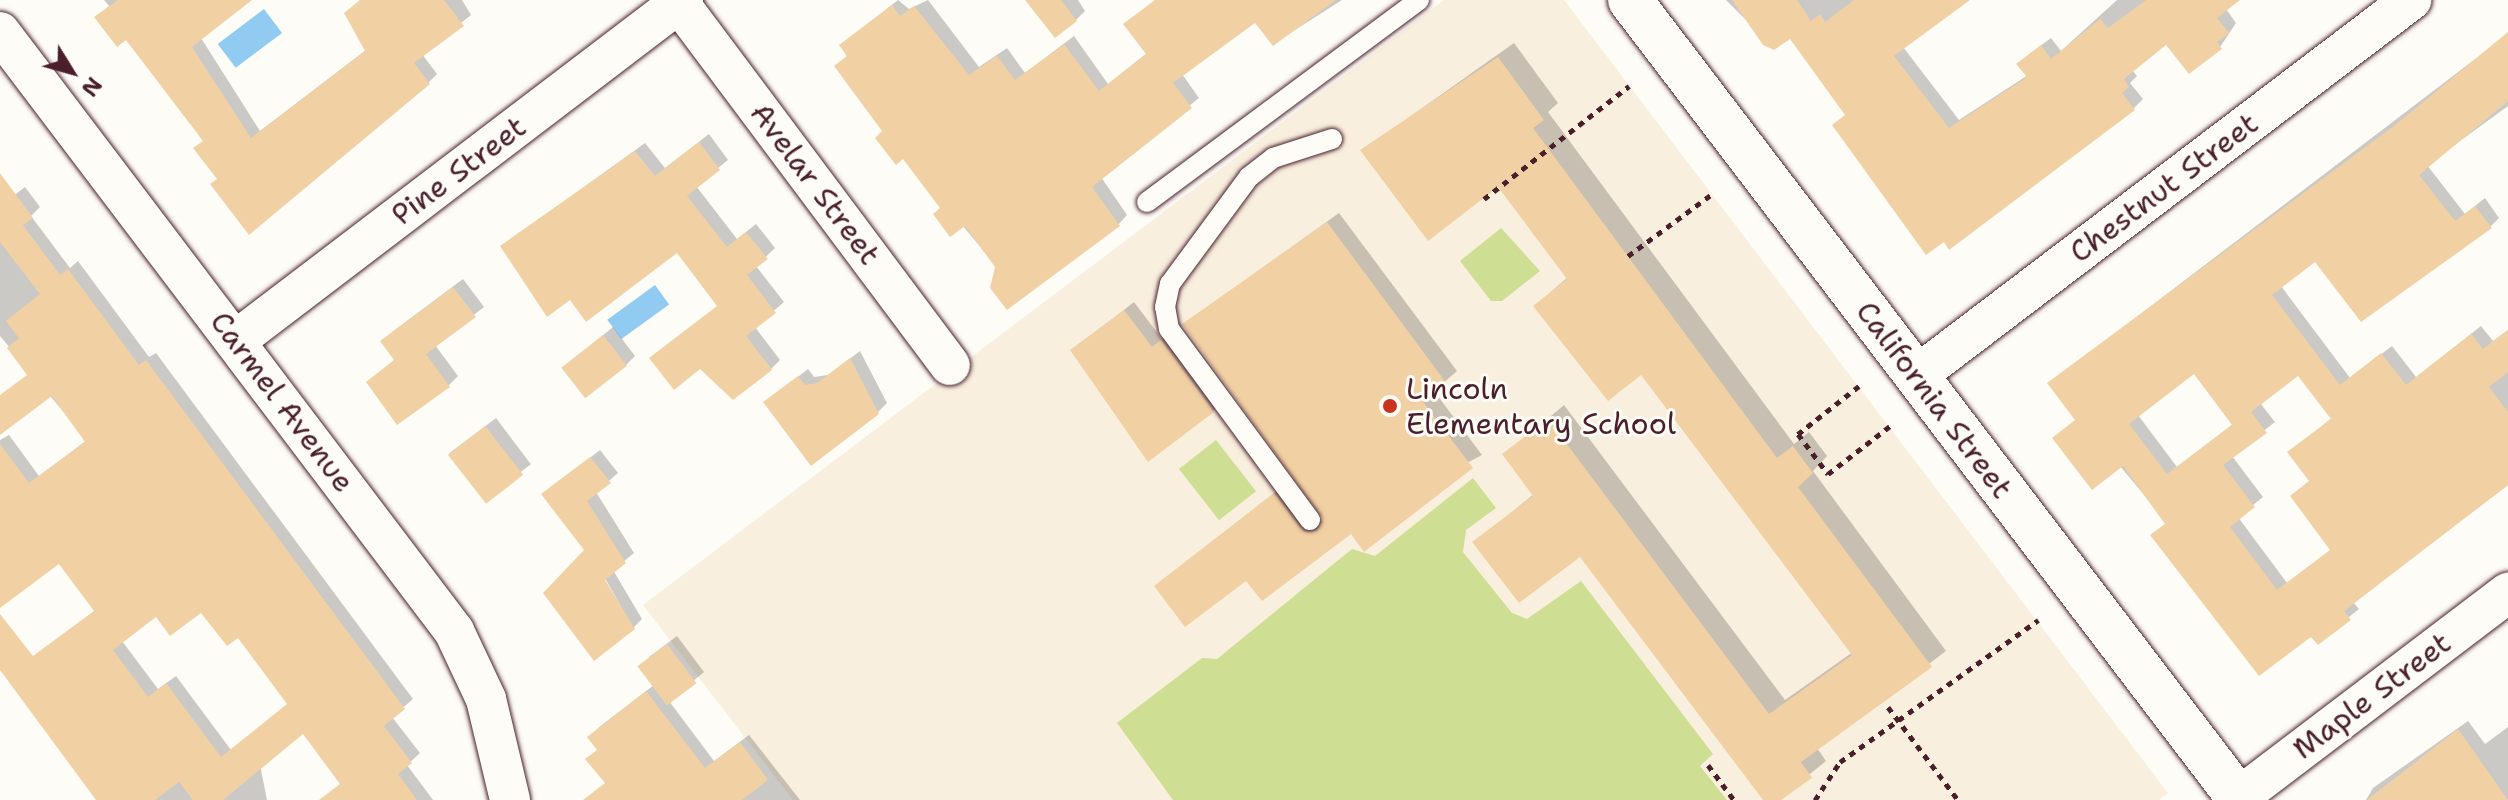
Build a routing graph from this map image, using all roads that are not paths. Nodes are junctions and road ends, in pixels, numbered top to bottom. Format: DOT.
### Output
graph roads {
  1 [pos="1419,0"];
  2 [pos="1630,0"];
  3 [pos="2411,0"];
  4 [pos="681,2"];
  5 [pos="0,32"];
  6 [pos="1332,139"];
  7 [pos="1147,202"];
  8 [pos="235,341"];
  9 [pos="950,365"];
  10 [pos="1916,376"];
  11 [pos="1310,520"];
  12 [pos="2508,593"];
  13 [pos="2238,799"];
  14 [pos="510,800"];
  1 -- 7 [label="lane"];
  2 -- 10 [label="street, California Street"];
  3 -- 10 [label="street, Chestnut Street"];
  4 -- 8 [label="street, Pine Street"];
  4 -- 9 [label="street, Avelar Street"];
  5 -- 8 [label="street, Carmel Avenue"];
  6 -- 11 [label="lane"];
  8 -- 14 [label="street, Carmel Avenue"];
  10 -- 13 [label="street, California Street"];
  12 -- 13 [label="street, Maple Street"];
}
